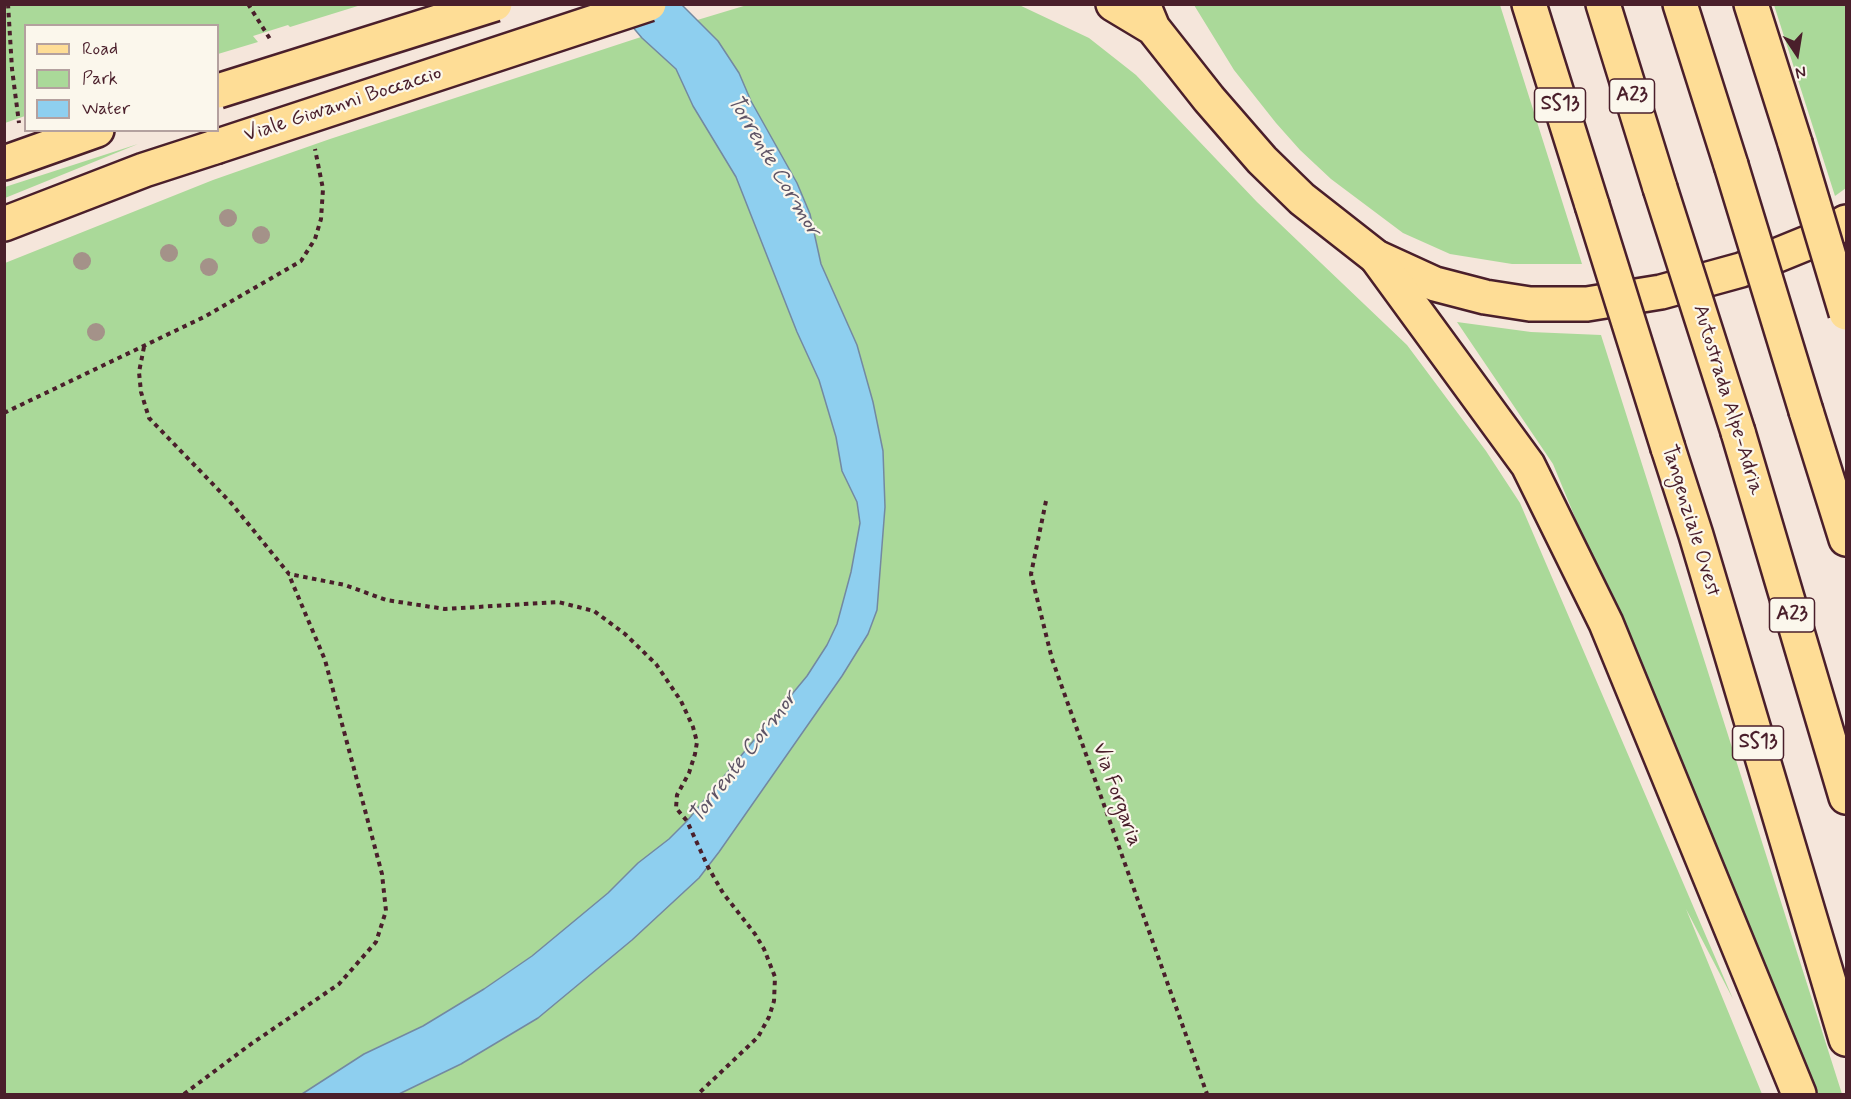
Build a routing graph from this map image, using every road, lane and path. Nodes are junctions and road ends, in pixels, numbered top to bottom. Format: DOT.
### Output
graph roads {
  1 [pos="8,4"];
  2 [pos="248,4"];
  3 [pos="495,4"];
  4 [pos="649,4"];
  5 [pos="1113,4"];
  6 [pos="1528,4"];
  7 [pos="1603,4"];
  8 [pos="1680,4"];
  9 [pos="1751,4"];
  10 [pos="1148,16"];
  11 [pos="268,36"];
  12 [pos="219,92"];
  13 [pos="92,132"];
  14 [pos="15,160"];
  15 [pos="321,219"];
  16 [pos="1846,222"];
  17 [pos="4,224"];
  18 [pos="1376,256"];
  19 [pos="1846,313"];
  20 [pos="144,347"];
  21 [pos="4,413"];
  22 [pos="1046,501"];
  23 [pos="1846,540"];
  24 [pos="289,574"];
  25 [pos="1846,797"];
  26 [pos="1846,1040"];
  27 [pos="184,1095"];
  28 [pos="698,1095"];
  29 [pos="1207,1095"];
  30 [pos="1799,1095"];
  1 -- 14 [label="path"];
  2 -- 11 [label="path"];
  3 -- 12 [label="main road, bridge"];
  4 -- 17 [label="main road, Viale Giovanni Boccaccio, bridge"];
  5 -- 10 [label="main road"];
  6 -- 26 [label="main road, Tangenziale Ovest / SS13, bridge"];
  7 -- 25 [label="main road, Autostrada Alpe-Adria / A23, bridge"];
  8 -- 23 [label="main road, bridge"];
  9 -- 19 [label="main road, bridge"];
  10 -- 18 [label="main road"];
  13 -- 14 [label="main road"];
  15 -- 20 [label="path"];
  16 -- 18 [label="main road"];
  18 -- 30 [label="main road"];
  20 -- 21 [label="path"];
  20 -- 24 [label="path"];
  22 -- 29 [label="path, Via Forgaria"];
  24 -- 27 [label="path"];
  24 -- 28 [label="path"];
}
